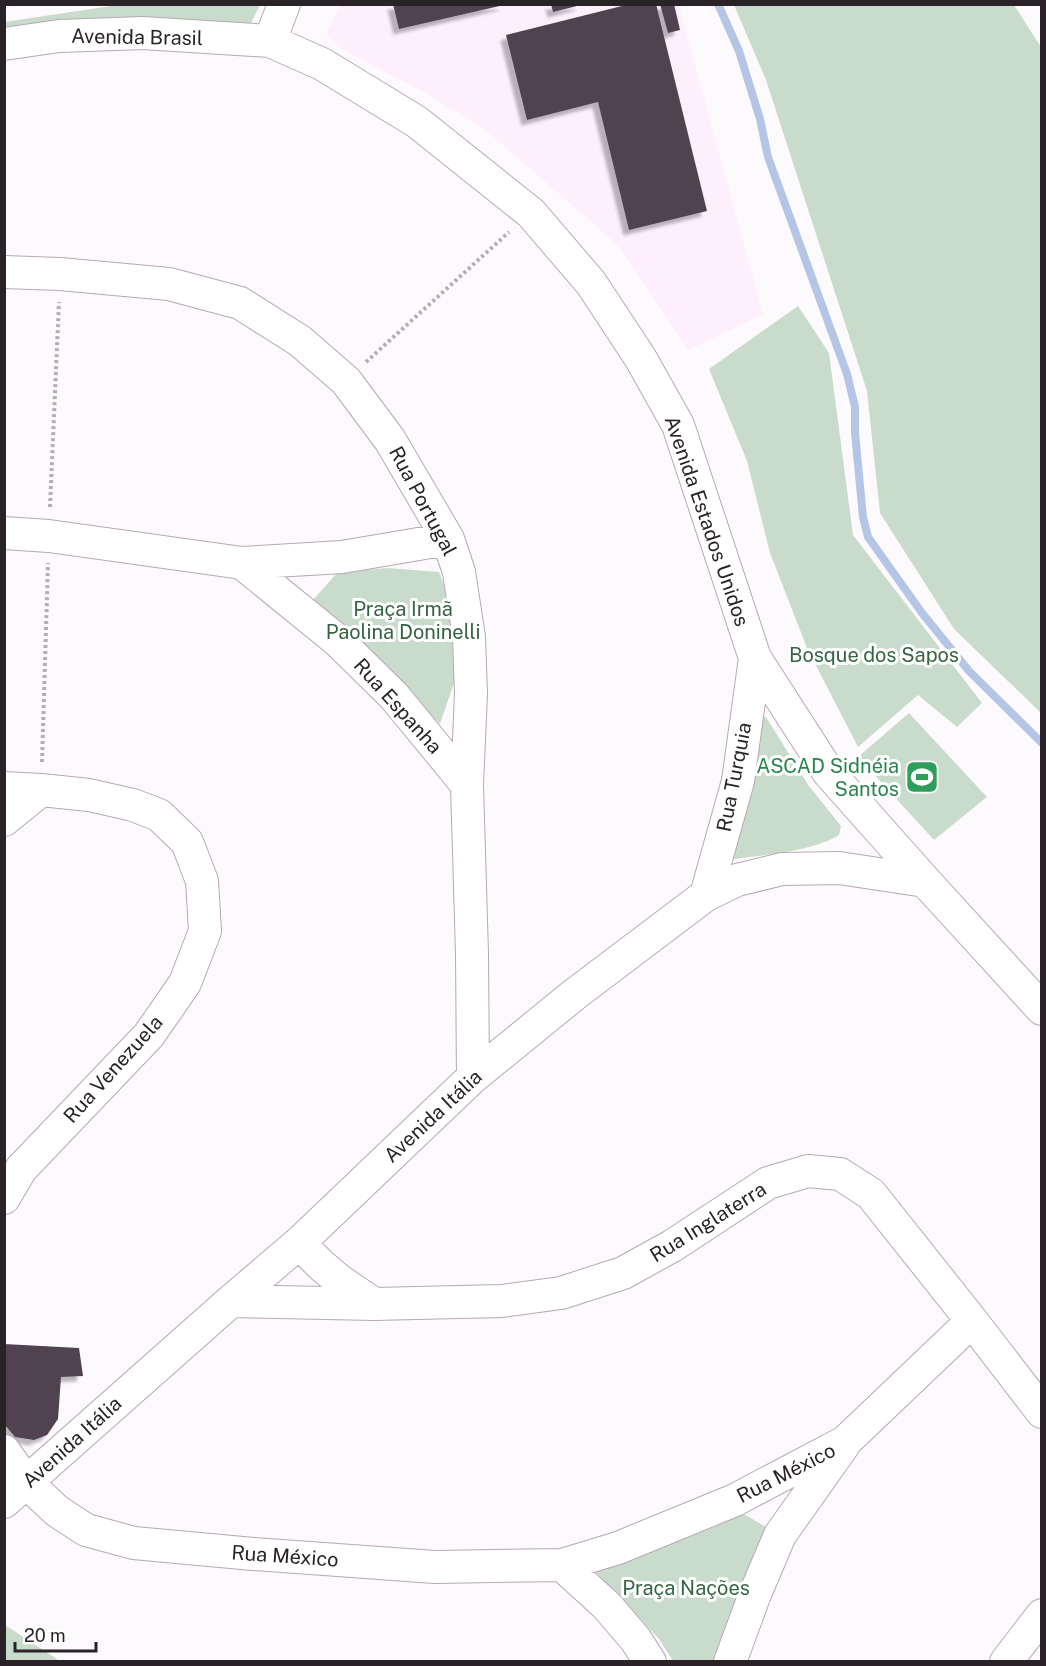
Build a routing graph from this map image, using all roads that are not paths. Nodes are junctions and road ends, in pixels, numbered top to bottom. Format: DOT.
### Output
graph roads {
  1 [pos="285,4"];
  2 [pos="270,42"];
  3 [pos="4,44"];
  4 [pos="4,272"];
  5 [pos="4,533"];
  6 [pos="448,539"];
  7 [pos="242,562"];
  8 [pos="755,658"];
  9 [pos="467,785"];
  10 [pos="4,788"];
  11 [pos="41,790"];
  12 [pos="4,820"];
  13 [pos="925,881"];
  14 [pos="706,895"];
  15 [pos="1041,1009"];
  16 [pos="473,1077"];
  17 [pos="4,1197"];
  18 [pos="298,1243"];
  19 [pos="231,1301"];
  20 [pos="374,1305"];
  21 [pos="972,1321"];
  22 [pos="1041,1412"];
  23 [pos="845,1442"];
  24 [pos="4,1451"];
  25 [pos="16,1493"];
  26 [pos="735,1500"];
  27 [pos="780,1535"];
  28 [pos="562,1565"];
  29 [pos="1041,1615"];
  30 [pos="650,1662"];
  31 [pos="730,1662"];
  32 [pos="1006,1662"];
  1 -- 2 [label="street"];
  2 -- 3 [label="street, Avenida Brasil"];
  2 -- 8 [label="street, Avenida Estados Unidos"];
  4 -- 6 [label="street, Rua Portugal"];
  5 -- 7 [label="street"];
  6 -- 7 [label="street"];
  6 -- 9 [label="street, Rua Portugal"];
  7 -- 9 [label="street, Rua Espanha"];
  8 -- 13 [label="street, Avenida Estados Unidos"];
  8 -- 14 [label="street, Rua Turquia"];
  9 -- 16 [label="street, Rua Portugal"];
  10 -- 11 [label="street, Rua Venezuela"];
  11 -- 12 [label="street"];
  11 -- 17 [label="street, Rua Venezuela"];
  13 -- 14 [label="street, Avenida Itália"];
  13 -- 15 [label="street, Avenida Estados Unidos"];
  14 -- 16 [label="street, Avenida Itália"];
  16 -- 18 [label="street, Avenida Itália"];
  18 -- 19 [label="street, Avenida Itália"];
  18 -- 20 [label="street"];
  19 -- 20 [label="street, Rua Inglaterra"];
  19 -- 25 [label="street, Avenida Itália"];
  20 -- 21 [label="street, Rua Inglaterra"];
  21 -- 22 [label="street, Rua Inglaterra"];
  21 -- 23 [label="street, Rua México"];
  23 -- 26 [label="street, Rua México"];
  23 -- 27 [label="street"];
  24 -- 25 [label="street"];
  25 -- 28 [label="street, Rua México"];
  26 -- 27 [label="street"];
  26 -- 28 [label="street, Rua México"];
  27 -- 31 [label="street"];
  28 -- 30 [label="street"];
  29 -- 32 [label="street"];
}
